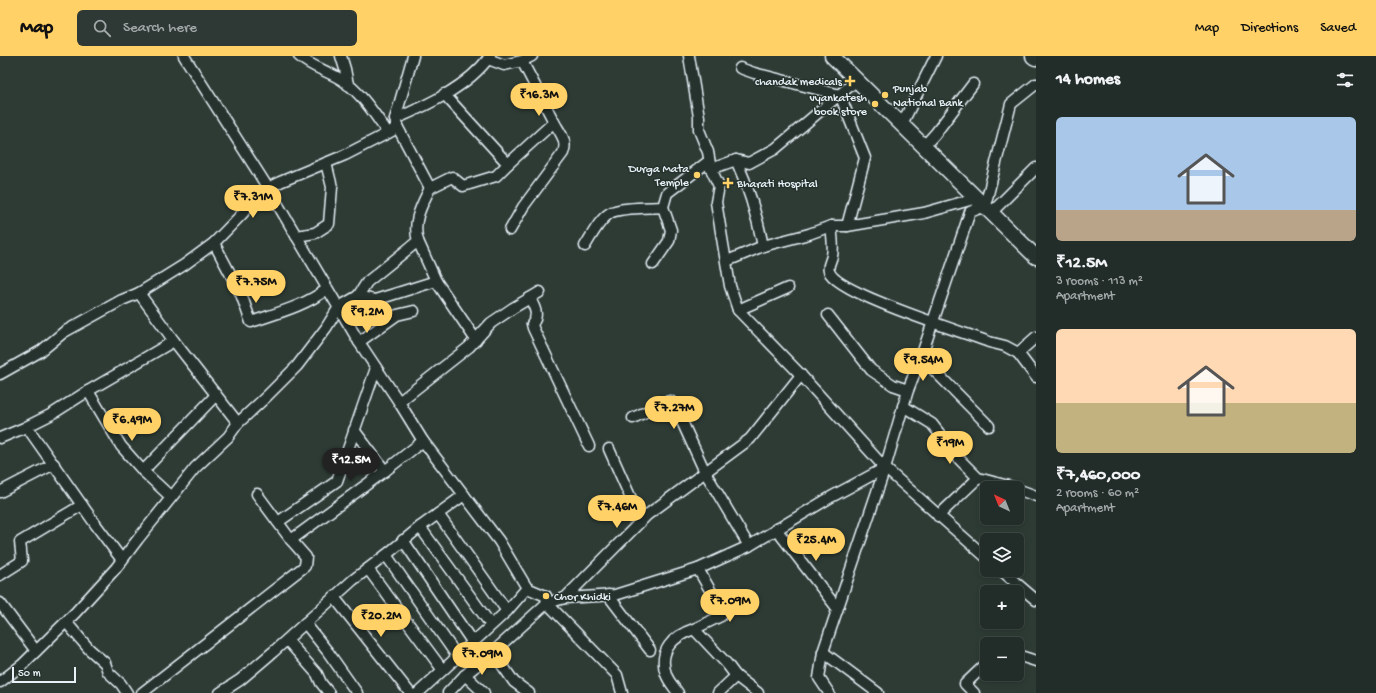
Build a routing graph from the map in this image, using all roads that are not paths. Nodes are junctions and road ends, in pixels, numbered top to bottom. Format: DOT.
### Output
graph roads {
  1 [pos="184,56"];
  2 [pos="299,56"];
  3 [pos="341,56"];
  4 [pos="413,56"];
  5 [pos="532,56"];
  6 [pos="689,56"];
  7 [pos="832,56"];
  8 [pos="936,56"];
  9 [pos="489,58"];
  10 [pos="522,61"];
  11 [pos="740,68"];
  12 [pos="857,80"];
  13 [pos="973,84"];
  14 [pos="1036,84"];
  15 [pos="348,85"];
  16 [pos="444,94"];
  17 [pos="840,95"];
  18 [pos="554,122"];
  19 [pos="396,123"];
  20 [pos="902,124"];
  21 [pos="388,133"];
  22 [pos="924,146"];
  23 [pos="736,160"];
  24 [pos="326,163"];
  25 [pos="508,164"];
  26 [pos="710,165"];
  27 [pos="1036,168"];
  28 [pos="268,188"];
  29 [pos="430,188"];
  30 [pos="984,206"];
  31 [pos="663,207"];
  32 [pos="831,226"];
  33 [pos="847,226"];
  34 [pos="510,230"];
  35 [pos="296,236"];
  36 [pos="418,241"];
  37 [pos="214,243"];
  38 [pos="586,246"];
  39 [pos="763,246"];
  40 [pos="1036,257"];
  41 [pos="727,261"];
  42 [pos="653,264"];
  43 [pos="436,281"];
  44 [pos="788,288"];
  45 [pos="327,289"];
  46 [pos="540,292"];
  47 [pos="139,293"];
  48 [pos="358,296"];
  49 [pos="530,298"];
  50 [pos="338,307"];
  51 [pos="738,310"];
  52 [pos="414,311"];
  53 [pos="828,315"];
  54 [pos="933,322"];
  55 [pos="1036,337"];
  56 [pos="476,340"];
  57 [pos="174,341"];
  58 [pos="359,342"];
  59 [pos="1018,353"];
  60 [pos="922,357"];
  61 [pos="376,368"];
  62 [pos="0,374"];
  63 [pos="801,375"];
  64 [pos="1036,377"];
  65 [pos="908,390"];
  66 [pos="88,391"];
  67 [pos="216,395"];
  68 [pos="399,402"];
  69 [pos="903,406"];
  70 [pos="632,418"];
  71 [pos="238,423"];
  72 [pos="27,426"];
  73 [pos="989,426"];
  74 [pos="354,430"];
  75 [pos="0,438"];
  76 [pos="423,441"];
  77 [pos="589,446"];
  78 [pos="609,449"];
  79 [pos="54,464"];
  80 [pos="885,468"];
  81 [pos="143,471"];
  82 [pos="385,471"];
  83 [pos="705,472"];
  84 [pos="978,478"];
  85 [pos="989,481"];
  86 [pos="1024,491"];
  87 [pos="0,492"];
  88 [pos="257,494"];
  89 [pos="464,495"];
  90 [pos="1036,496"];
  91 [pos="171,497"];
  92 [pos="82,505"];
  93 [pos="438,514"];
  94 [pos="938,516"];
  95 [pos="641,521"];
  96 [pos="278,522"];
  97 [pos="420,527"];
  98 [pos="776,529"];
  99 [pos="292,540"];
  100 [pos="403,540"];
  101 [pos="748,546"];
  102 [pos="980,552"];
  103 [pos="386,555"];
  104 [pos="122,560"];
  105 [pos="368,569"];
  106 [pos="698,569"];
  107 [pos="0,575"];
  108 [pos="1009,577"];
  109 [pos="527,588"];
  110 [pos="608,595"];
  111 [pos="334,597"];
  112 [pos="565,598"];
  113 [pos="1036,600"];
  114 [pos="0,603"];
  115 [pos="547,603"];
  116 [pos="837,608"];
  117 [pos="507,611"];
  118 [pos="66,622"];
  119 [pos="305,623"];
  120 [pos="491,625"];
  121 [pos="694,629"];
  122 [pos="287,640"];
  123 [pos="473,643"];
  124 [pos="650,650"];
  125 [pos="36,651"];
  126 [pos="493,652"];
  127 [pos="823,652"];
  128 [pos="456,656"];
  129 [pos="1024,657"];
  130 [pos="1036,661"];
  131 [pos="442,669"];
  132 [pos="980,670"];
  133 [pos="465,675"];
  134 [pos="736,676"];
  135 [pos="0,682"];
  136 [pos="127,693"];
  137 [pos="142,693"];
  138 [pos="220,693"];
  139 [pos="329,693"];
  140 [pos="357,693"];
  141 [pos="410,693"];
  142 [pos="418,693"];
  143 [pos="448,693"];
  144 [pos="484,693"];
  145 [pos="529,693"];
  146 [pos="622,693"];
  147 [pos="678,693"];
  148 [pos="718,693"];
  149 [pos="758,693"];
  150 [pos="829,693"];
  151 [pos="878,693"];
  152 [pos="974,693"];
  1 -- 28 [label="street"];
  2 -- 15 [label="street"];
  3 -- 15 [label="street"];
  4 -- 19 [label="street"];
  5 -- 10 [label="street"];
  6 -- 26 [label="street"];
  7 -- 12 [label="main road"];
  8 -- 20 [label="street"];
  9 -- 10 [label="street"];
  9 -- 16 [label="street"];
  10 -- 18 [label="street"];
  11 -- 17 [label="street"];
  12 -- 17 [label="street"];
  12 -- 20 [label="main road"];
  13 -- 22 [label="street"];
  14 -- 30 [label="street"];
  15 -- 21 [label="street"];
  16 -- 19 [label="street"];
  16 -- 25 [label="street"];
  17 -- 23 [label="street"];
  17 -- 33 [label="street"];
  18 -- 25 [label="street"];
  18 -- 34 [label="street"];
  19 -- 21 [label="street"];
  19 -- 29 [label="street"];
  20 -- 22 [label="main road"];
  21 -- 24 [label="street"];
  22 -- 30 [label="main road"];
  23 -- 26 [label="street"];
  23 -- 39 [label="street"];
  24 -- 28 [label="street"];
  24 -- 35 [label="street"];
  25 -- 29 [label="street"];
  26 -- 31 [label="street"];
  26 -- 41 [label="street"];
  27 -- 30 [label="street"];
  28 -- 35 [label="street"];
  28 -- 37 [label="street"];
  29 -- 36 [label="street"];
  30 -- 33 [label="street"];
  30 -- 40 [label="main road"];
  30 -- 54 [label="street"];
  31 -- 38 [label="street"];
  31 -- 42 [label="street"];
  32 -- 33 [label="street"];
  32 -- 39 [label="street"];
  32 -- 54 [label="street"];
  35 -- 45 [label="street"];
  36 -- 43 [label="street"];
  36 -- 48 [label="street"];
  37 -- 45 [label="street"];
  37 -- 47 [label="street"];
  39 -- 41 [label="street"];
  41 -- 51 [label="street"];
  43 -- 48 [label="street"];
  43 -- 56 [label="street"];
  44 -- 51 [label="street"];
  45 -- 50 [label="street"];
  46 -- 49 [label="street"];
  47 -- 57 [label="street"];
  47 -- 62 [label="street"];
  48 -- 50 [label="street"];
  49 -- 56 [label="street"];
  49 -- 77 [label="street"];
  50 -- 58 [label="street"];
  50 -- 71 [label="street"];
  51 -- 63 [label="street"];
  52 -- 58 [label="street"];
  53 -- 65 [label="street"];
  54 -- 59 [label="street"];
  54 -- 60 [label="street"];
  55 -- 59 [label="street"];
  56 -- 68 [label="street"];
  57 -- 66 [label="street"];
  57 -- 67 [label="street"];
  58 -- 61 [label="street"];
  59 -- 64 [label="street"];
  60 -- 65 [label="street"];
  60 -- 73 [label="street"];
  61 -- 68 [label="street"];
  61 -- 74 [label="street"];
  63 -- 80 [label="street"];
  63 -- 83 [label="street"];
  65 -- 69 [label="street"];
  66 -- 72 [label="street"];
  66 -- 81 [label="street"];
  67 -- 71 [label="street"];
  67 -- 81 [label="street"];
  68 -- 76 [label="street"];
  69 -- 80 [label="street"];
  69 -- 84 [label="street"];
  70 -- 83 [label="street"];
  71 -- 91 [label="street"];
  72 -- 75 [label="street"];
  72 -- 79 [label="street"];
  74 -- 82 [label="street"];
  74 -- 96 [label="street"];
  76 -- 82 [label="street"];
  76 -- 89 [label="street"];
  78 -- 95 [label="street"];
  79 -- 87 [label="street"];
  79 -- 92 [label="street"];
  80 -- 94 [label="street"];
  80 -- 98 [label="street"];
  80 -- 116 [label="street"];
  81 -- 91 [label="street"];
  82 -- 99 [label="street"];
  83 -- 95 [label="street"];
  83 -- 101 [label="street"];
  84 -- 85 [label="street"];
  84 -- 94 [label="street"];
  86 -- 90 [label="street"];
  88 -- 96 [label="street"];
  89 -- 93 [label="street"];
  89 -- 109 [label="street"];
  91 -- 104 [label="street"];
  92 -- 104 [label="street"];
  92 -- 107 [label="street"];
  93 -- 97 [label="street"];
  93 -- 117 [label="street"];
  94 -- 102 [label="street"];
  95 -- 112 [label="street"];
  96 -- 99 [label="street"];
  97 -- 100 [label="street"];
  97 -- 120 [label="street"];
  98 -- 101 [label="street"];
  98 -- 116 [label="street"];
  99 -- 137 [label="street"];
  100 -- 103 [label="street"];
  100 -- 123 [label="street"];
  101 -- 106 [label="street"];
  103 -- 105 [label="street"];
  103 -- 128 [label="street"];
  104 -- 118 [label="street"];
  105 -- 111 [label="street"];
  105 -- 131 [label="street"];
  106 -- 110 [label="street"];
  106 -- 121 [label="street"];
  108 -- 113 [label="street"];
  109 -- 115 [label="street"];
  109 -- 117 [label="street"];
  110 -- 112 [label="street"];
  110 -- 124 [label="street"];
  111 -- 119 [label="street"];
  111 -- 141 [label="street"];
  112 -- 115 [label="street"];
  114 -- 125 [label="street"];
  115 -- 126 [label="street"];
  115 -- 146 [label="street"];
  116 -- 127 [label="street"];
  117 -- 120 [label="street"];
  118 -- 125 [label="street"];
  118 -- 136 [label="street"];
  119 -- 122 [label="street"];
  119 -- 140 [label="street"];
  120 -- 123 [label="street"];
  121 -- 134 [label="street"];
  121 -- 147 [label="street"];
  122 -- 138 [label="street"];
  122 -- 139 [label="street"];
  123 -- 128 [label="street"];
  125 -- 135 [label="street"];
  126 -- 133 [label="street"];
  126 -- 145 [label="street"];
  127 -- 150 [label="street"];
  127 -- 151 [label="street"];
  128 -- 131 [label="street"];
  129 -- 130 [label="street"];
  131 -- 142 [label="street"];
  132 -- 152 [label="street"];
  133 -- 143 [label="street"];
  133 -- 144 [label="street"];
  134 -- 148 [label="street"];
  134 -- 149 [label="street"];
}
